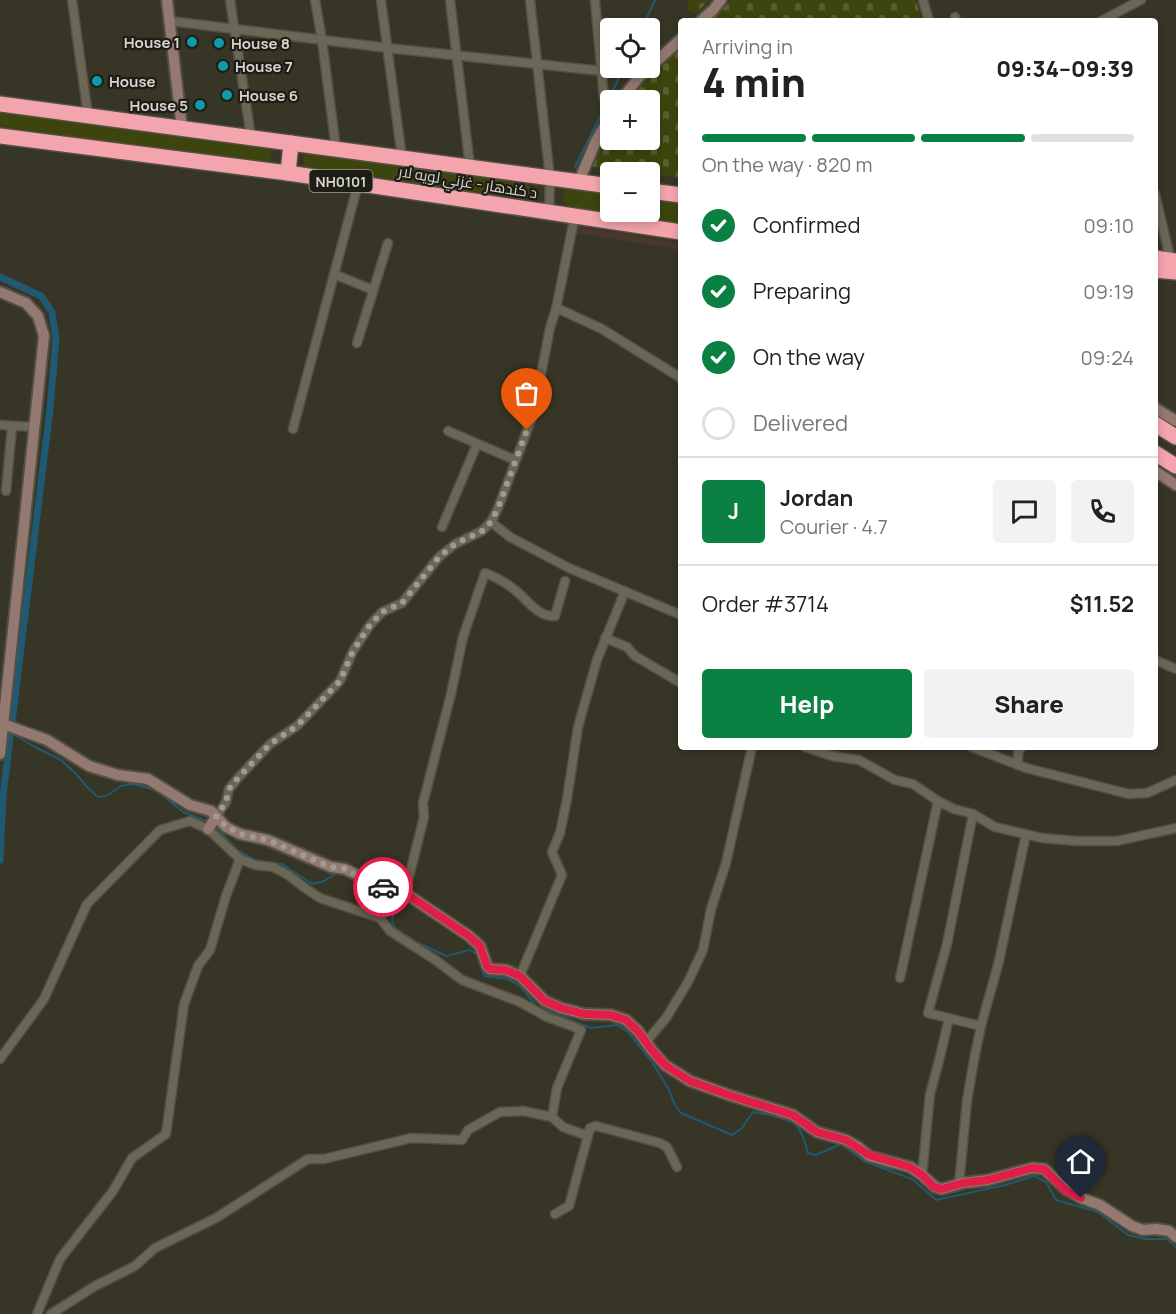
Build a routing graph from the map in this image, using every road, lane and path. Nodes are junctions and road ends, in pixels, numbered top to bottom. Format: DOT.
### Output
graph roads {
  1 [pos="72,0"];
  2 [pos="167,0"];
  3 [pos="230,0"];
  4 [pos="315,0"];
  5 [pos="381,0"];
  6 [pos="450,0"];
  7 [pos="530,0"];
  8 [pos="595,0"];
  9 [pos="721,0"];
  10 [pos="923,0"];
  11 [pos="1141,0"];
  12 [pos="704,18"];
  13 [pos="928,18"];
  14 [pos="1114,18"];
  15 [pos="170,21"];
  16 [pos="233,28"];
  17 [pos="322,40"];
  18 [pos="678,42"];
  19 [pos="387,48"];
  20 [pos="600,51"];
  21 [pos="457,56"];
  22 [pos="660,57"];
  23 [pos="537,64"];
  24 [pos="600,71"];
  25 [pos="638,78"];
  26 [pos="629,90"];
  27 [pos="0,104"];
  28 [pos="88,116"];
  29 [pos="182,129"];
  30 [pos="600,134"];
  31 [pos="0,136"];
  32 [pos="251,137"];
  33 [pos="291,143"];
  34 [pos="336,149"];
  35 [pos="402,158"];
  36 [pos="470,167"];
  37 [pos="288,173"];
  38 [pos="550,178"];
  39 [pos="579,181"];
  40 [pos="358,184"];
  41 [pos="600,184"];
  42 [pos="660,192"];
  43 [pos="678,195"];
  44 [pos="1158,209"];
  45 [pos="549,212"];
  46 [pos="575,215"];
  47 [pos="678,232"];
  48 [pos="388,243"];
  49 [pos="1170,267"];
  50 [pos="334,274"];
  51 [pos="373,290"];
  52 [pos="0,292"];
  53 [pos="556,309"];
  54 [pos="357,344"];
  55 [pos="678,376"];
  56 [pos="1158,410"];
  57 [pos="1176,421"];
  58 [pos="0,425"];
  59 [pos="12,426"];
  60 [pos="1158,426"];
  61 [pos="34,428"];
  62 [pos="293,429"];
  63 [pos="448,431"];
  64 [pos="1176,437"];
  65 [pos="477,444"];
  66 [pos="1158,455"];
  67 [pos="515,460"];
  68 [pos="1176,466"];
  69 [pos="1158,473"];
  70 [pos="1176,485"];
  71 [pos="6,491"];
  72 [pos="491,522"];
  73 [pos="442,527"];
  74 [pos="565,580"];
  75 [pos="625,591"];
  76 [pos="678,614"];
  77 [pos="605,639"];
  78 [pos="1158,661"];
  79 [pos="1176,669"];
  80 [pos="678,681"];
  81 [pos="2,725"];
  82 [pos="751,750"];
  83 [pos="814,750"];
  84 [pos="980,750"];
  85 [pos="1020,750"];
  86 [pos="0,754"];
  87 [pos="1018,765"];
  88 [pos="1176,780"];
  89 [pos="939,801"];
  90 [pos="973,814"];
  91 [pos="213,823"];
  92 [pos="1176,828"];
  93 [pos="1026,834"];
  94 [pos="240,860"];
  95 [pos="405,893"];
  96 [pos="520,976"];
  97 [pos="900,978"];
  98 [pos="949,1018"];
  99 [pos="981,1026"];
  100 [pos="646,1042"];
  101 [pos="0,1059"];
  102 [pos="552,1117"];
  103 [pos="588,1136"];
  104 [pos="677,1167"];
  105 [pos="922,1175"];
  106 [pos="959,1184"];
  107 [pos="555,1214"];
  108 [pos="1176,1237"];
  109 [pos="38,1314"];
  110 [pos="51,1314"];
  1 -- 28 [label="street"];
  2 -- 15 [label="street"];
  3 -- 16 [label="street"];
  4 -- 17 [label="street"];
  5 -- 19 [label="street"];
  6 -- 21 [label="street"];
  7 -- 23 [label="street"];
  8 -- 20 [label="street"];
  9 -- 12 [label="street"];
  10 -- 13 [label="street"];
  11 -- 14 [label="street"];
  15 -- 16 [label="street"];
  15 -- 29 [label="street"];
  16 -- 17 [label="street"];
  16 -- 32 [label="street"];
  17 -- 19 [label="street"];
  17 -- 34 [label="street"];
  18 -- 22 [label="street"];
  19 -- 21 [label="street"];
  19 -- 35 [label="street"];
  21 -- 23 [label="street"];
  21 -- 36 [label="street"];
  23 -- 24 [label="street"];
  23 -- 38 [label="street"];
  25 -- 26 [label="street"];
  27 -- 28 [label="highway, د کندهار - غزني لويه لار / NH0101"];
  28 -- 29 [label="highway, د کندهار - غزني لويه لار / NH0101"];
  29 -- 32 [label="highway, د کندهار - غزني لويه لار / NH0101"];
  30 -- 39 [label="street"];
  31 -- 37 [label="highway, د کندهار - غزني لويه لار / NH0101"];
  32 -- 33 [label="highway, د کندهار - غزني لويه لار / NH0101"];
  33 -- 34 [label="highway, د کندهار - غزني لويه لار / NH0101"];
  33 -- 37 [label="highway"];
  34 -- 35 [label="highway, د کندهار - غزني لويه لار / NH0101"];
  35 -- 36 [label="highway, د کندهار - غزني لويه لار / NH0101"];
  36 -- 38 [label="highway, د کندهار - غزني لويه لار / NH0101"];
  37 -- 40 [label="highway, د کندهار - غزني لويه لار / NH0101"];
  38 -- 39 [label="highway, د کندهار - غزني لويه لار / NH0101"];
  38 -- 45 [label="street"];
  39 -- 41 [label="highway, د کندهار - غزني لويه لار / NH0101"];
  40 -- 45 [label="highway, د کندهار - غزني لويه لار / NH0101"];
  40 -- 50 [label="street"];
  42 -- 43 [label="highway"];
  44 -- 49 [label="street"];
  45 -- 46 [label="highway, د کندهار - غزني لويه لار / NH0101"];
  46 -- 47 [label="highway, د کندهار - غزني لويه لار / NH0101"];
  46 -- 53 [label="street"];
  48 -- 51 [label="street"];
  50 -- 51 [label="street"];
  50 -- 62 [label="street"];
  51 -- 54 [label="street"];
  52 -- 61 [label="street"];
  53 -- 55 [label="street"];
  53 -- 67 [label="street"];
  56 -- 57 [label="street"];
  58 -- 59 [label="street"];
  59 -- 61 [label="street"];
  59 -- 71 [label="street"];
  60 -- 64 [label="highway"];
  61 -- 81 [label="street"];
  63 -- 65 [label="street"];
  65 -- 67 [label="street"];
  65 -- 73 [label="street"];
  66 -- 68 [label="highway"];
  67 -- 72 [label="street"];
  69 -- 70 [label="street"];
  72 -- 75 [label="street"];
  72 -- 91 [label="street"];
  74 -- 95 [label="street"];
  75 -- 76 [label="street"];
  75 -- 77 [label="street"];
  77 -- 80 [label="street"];
  77 -- 96 [label="street"];
  78 -- 79 [label="street"];
  81 -- 86 [label="street"];
  81 -- 91 [label="street"];
  82 -- 100 [label="street"];
  83 -- 89 [label="street"];
  84 -- 87 [label="street"];
  85 -- 87 [label="street"];
  87 -- 88 [label="street"];
  89 -- 90 [label="street"];
  89 -- 97 [label="street"];
  90 -- 93 [label="street"];
  90 -- 98 [label="street"];
  91 -- 94 [label="street"];
  91 -- 95 [label="street"];
  91 -- 101 [label="street"];
  92 -- 93 [label="street"];
  93 -- 99 [label="street"];
  94 -- 102 [label="street"];
  94 -- 109 [label="street"];
  95 -- 96 [label="street"];
  96 -- 100 [label="street"];
  98 -- 99 [label="street"];
  98 -- 105 [label="street"];
  99 -- 106 [label="street"];
  100 -- 105 [label="street"];
  102 -- 103 [label="street"];
  102 -- 110 [label="street"];
  103 -- 104 [label="street"];
  103 -- 107 [label="street"];
  105 -- 106 [label="street"];
  106 -- 108 [label="street"];
}
